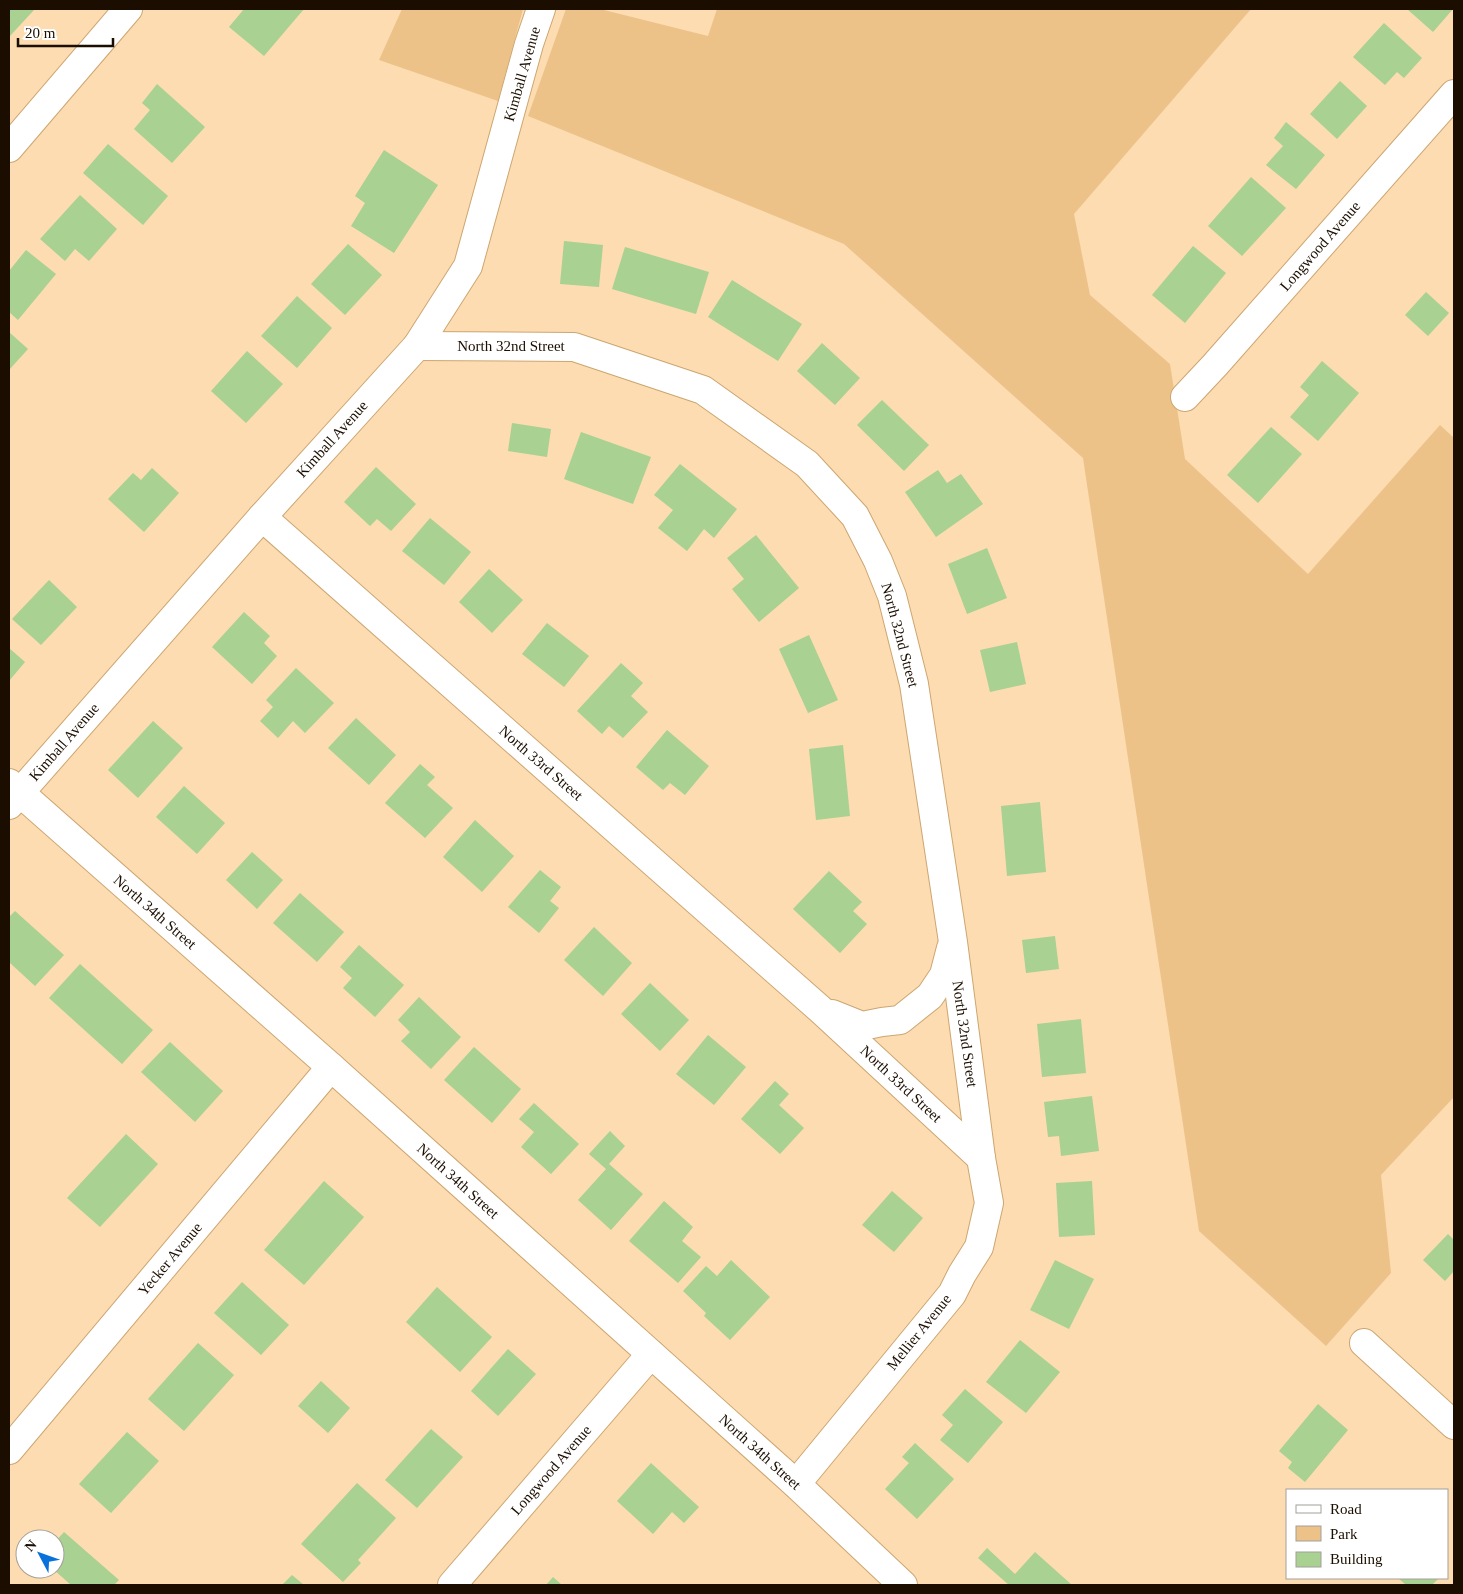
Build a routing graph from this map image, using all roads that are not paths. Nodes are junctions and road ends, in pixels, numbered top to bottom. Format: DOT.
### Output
graph roads {
  1 [pos="128,9"];
  2 [pos="541,9"];
  3 [pos="1452,102"];
  4 [pos="9,148"];
  5 [pos="417,346"];
  6 [pos="1185,396"];
  7 [pos="262,517"];
  8 [pos="12,793"];
  9 [pos="953,942"];
  10 [pos="821,1010"];
  11 [pos="331,1067"];
  12 [pos="981,1158"];
  13 [pos="1364,1343"];
  14 [pos="650,1354"];
  15 [pos="1454,1425"];
  16 [pos="9,1450"];
  17 [pos="796,1484"];
  18 [pos="452,1585"];
  19 [pos="903,1585"];
  1 -- 4 [label="street"];
  2 -- 5 [label="street, Kimball Avenue"];
  3 -- 6 [label="street, Longwood Avenue"];
  5 -- 7 [label="street, Kimball Avenue"];
  5 -- 9 [label="street, North 32nd Street"];
  7 -- 8 [label="street, Kimball Avenue"];
  7 -- 10 [label="street, North 33rd Street"];
  8 -- 11 [label="street, North 34th Street"];
  9 -- 10 [label="street, North 33rd Street"];
  9 -- 12 [label="street, North 32nd Street"];
  10 -- 12 [label="street, North 33rd Street"];
  11 -- 14 [label="street, North 34th Street"];
  11 -- 16 [label="street, Yecker Avenue"];
  12 -- 17 [label="street, Mellier Avenue"];
  13 -- 15 [label="street"];
  14 -- 17 [label="street, North 34th Street"];
  14 -- 18 [label="street, Longwood Avenue"];
  17 -- 19 [label="street, North 34th Street"];
}
